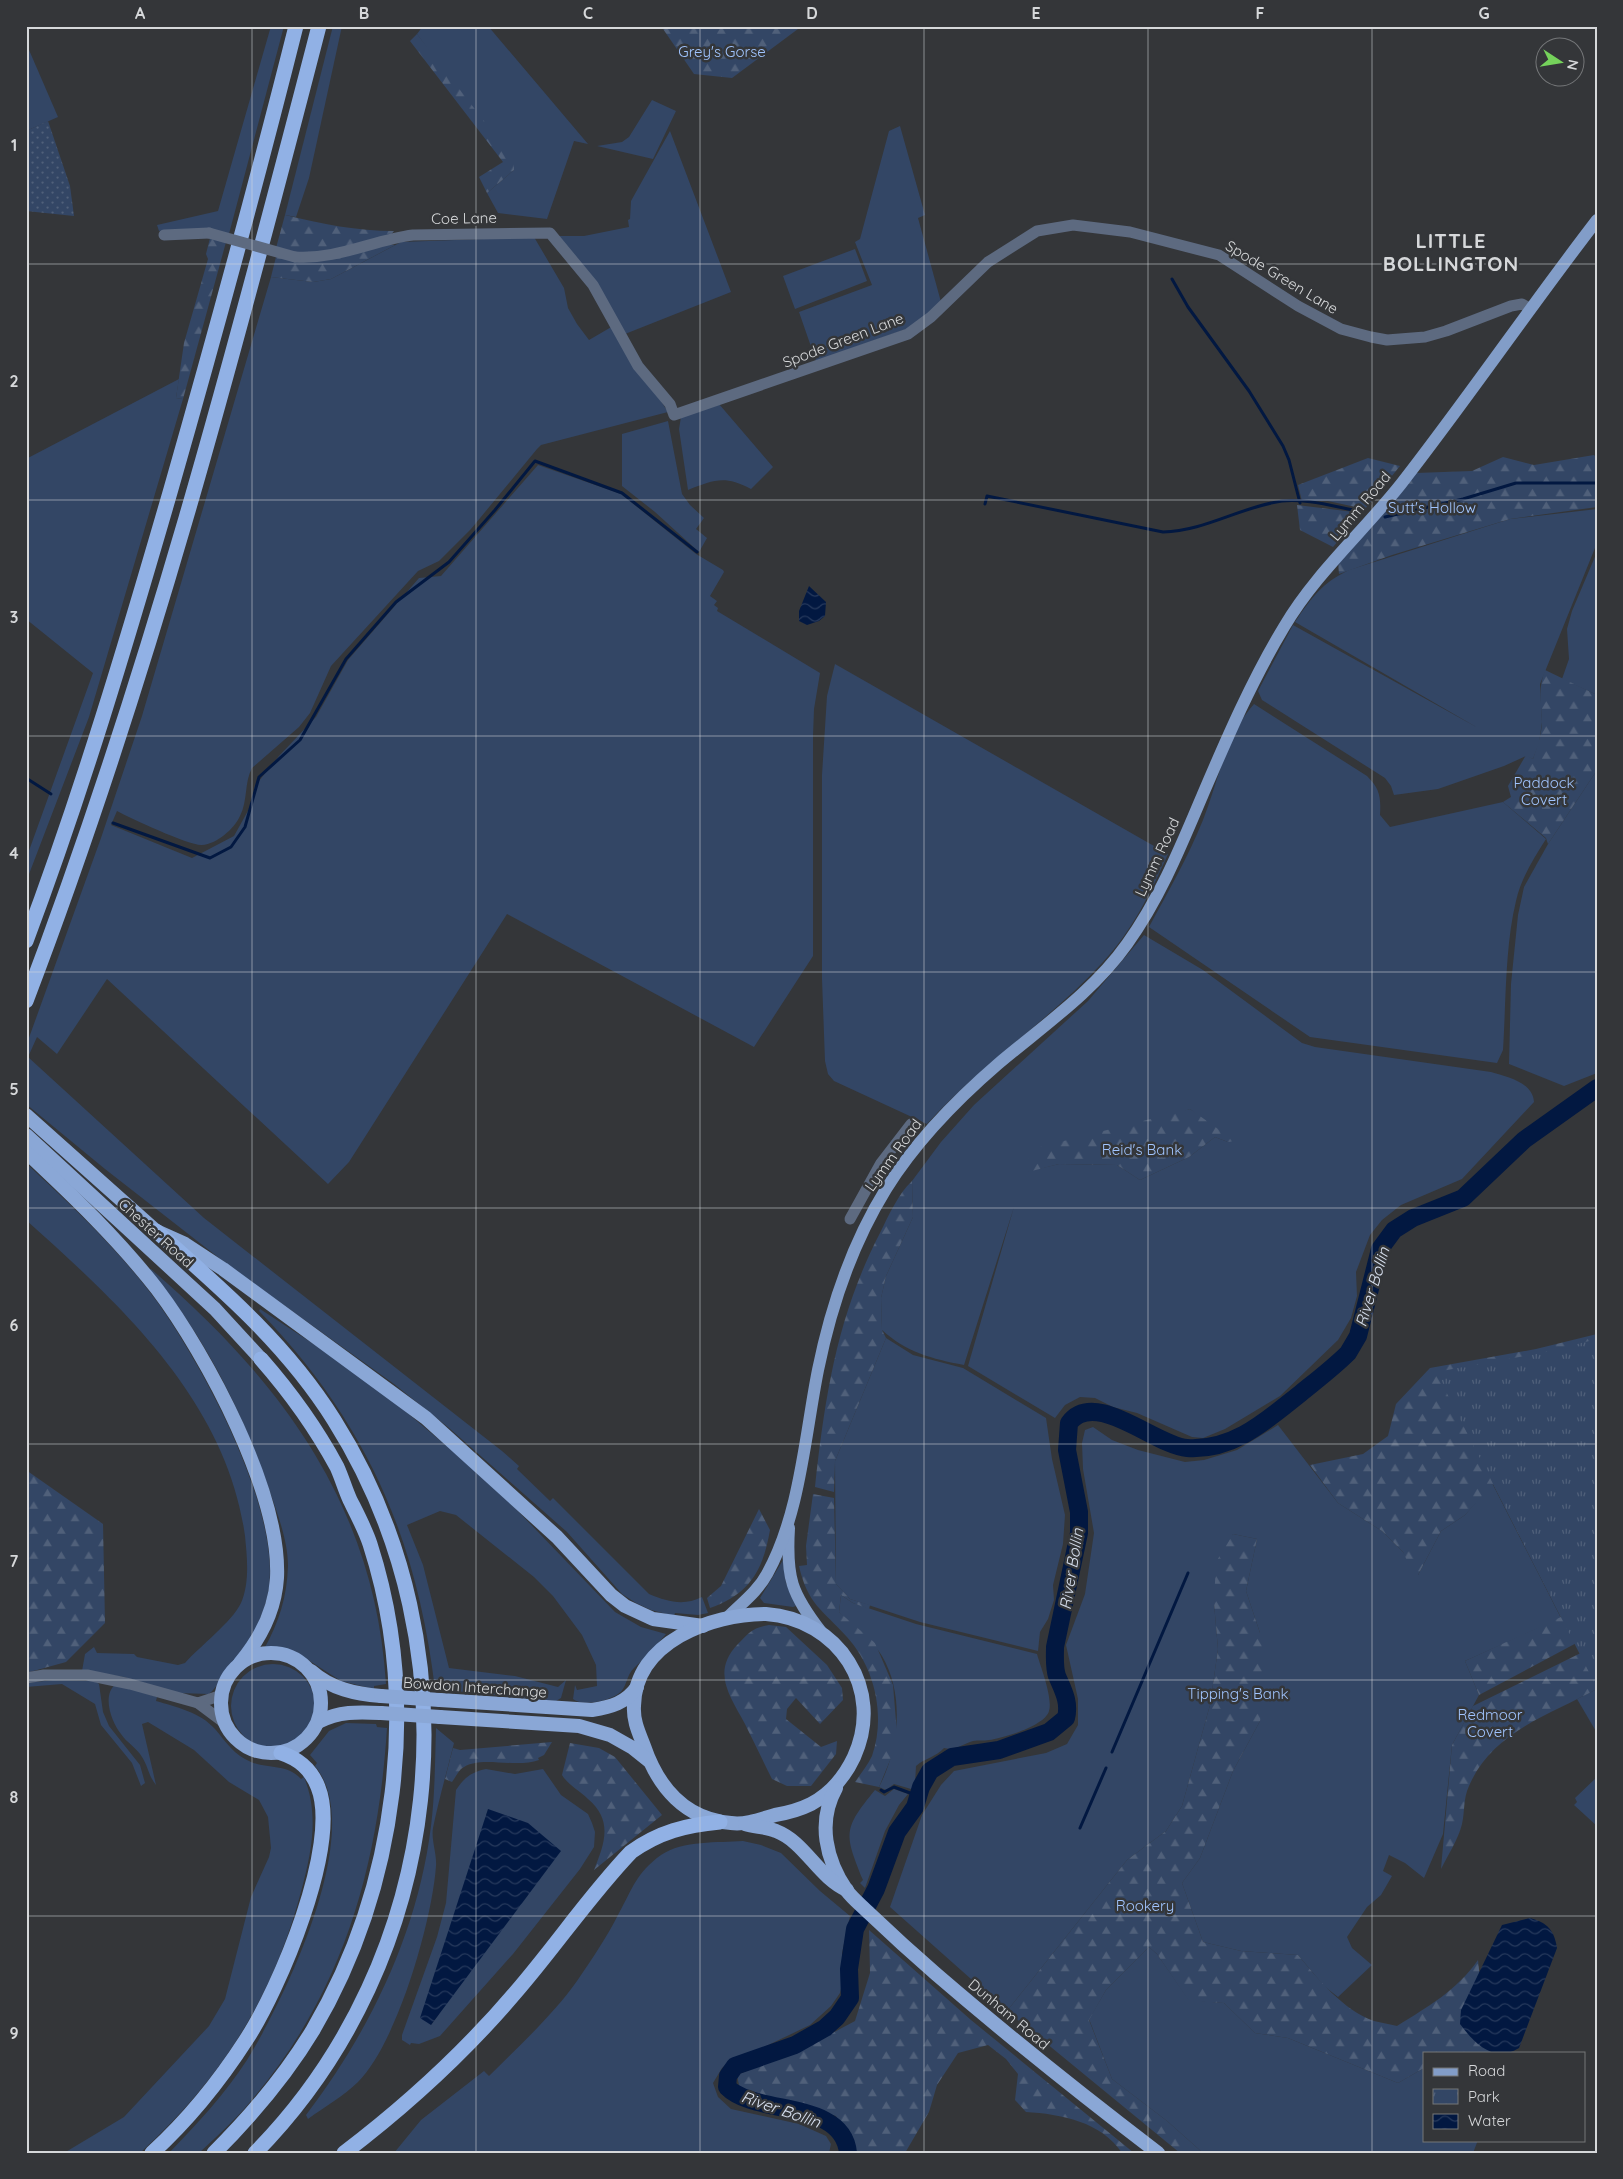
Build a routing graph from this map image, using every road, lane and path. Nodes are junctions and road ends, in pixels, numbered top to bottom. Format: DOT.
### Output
graph roads {
  1 [pos="296,26"];
  2 [pos="319,26"];
  3 [pos="1597,220"];
  4 [pos="164,235"];
  5 [pos="1530,308"];
  6 [pos="674,415"];
  7 [pos="89,760"];
  8 [pos="26,913"];
  9 [pos="26,940"];
  10 [pos="26,1001"];
  11 [pos="26,1116"];
  12 [pos="911,1124"];
  13 [pos="26,1135"];
  14 [pos="26,1152"];
  15 [pos="850,1219"];
  16 [pos="156,1231"];
  17 [pos="261,1359"];
  18 [pos="790,1513"];
  19 [pos="728,1618"];
  20 [pos="703,1626"];
  21 [pos="822,1633"];
  22 [pos="240,1663"];
  23 [pos="307,1667"];
  24 [pos="26,1678"];
  25 [pos="638,1684"];
  26 [pos="222,1695"];
  27 [pos="198,1704"];
  28 [pos="318,1722"];
  29 [pos="226,1724"];
  30 [pos="281,1753"];
  31 [pos="648,1760"];
  32 [pos="843,1776"];
  33 [pos="720,1822"];
  34 [pos="743,1824"];
  35 [pos="848,1892"];
  36 [pos="152,2153"];
  37 [pos="214,2153"];
  38 [pos="255,2153"];
  39 [pos="344,2153"];
  40 [pos="1158,2153"];
  1 -- 7 [label="highway"];
  2 -- 10 [label="highway"];
  3 -- 5 [label="main road, Lymm Road"];
  4 -- 6 [label="street, Coe Lane, bridge"];
  5 -- 6 [label="street, Spode Green Lane"];
  5 -- 18 [label="main road, Lymm Road"];
  7 -- 8 [label="highway"];
  7 -- 9 [label="highway"];
  11 -- 16 [label="highway, Chester Road"];
  12 -- 15 [label="street"];
  13 -- 17 [label="highway, Chester Road"];
  14 -- 22 [label="highway"];
  16 -- 20 [label="highway, Chester Road"];
  16 -- 38 [label="highway"];
  17 -- 37 [label="highway"];
  18 -- 19 [label="main road, Lymm Road"];
  18 -- 21 [label="main road, Lymm Road"];
  19 -- 20 [label="highway, Dunham Road"];
  19 -- 21 [label="highway, Dunham Road"];
  20 -- 25 [label="highway, Dunham Road"];
  21 -- 32 [label="highway, Dunham Road"];
  22 -- 23 [label="highway"];
  22 -- 26 [label="highway"];
  23 -- 25 [label="highway, Bowdon Interchange, bridge"];
  23 -- 28 [label="highway"];
  24 -- 27 [label="street"];
  25 -- 31 [label="highway"];
  26 -- 27 [label="street"];
  26 -- 29 [label="highway"];
  27 -- 29 [label="street"];
  28 -- 30 [label="highway"];
  28 -- 31 [label="highway, bridge"];
  29 -- 30 [label="highway"];
  30 -- 36 [label="highway"];
  31 -- 33 [label="highway, Dunham Road"];
  32 -- 34 [label="highway"];
  32 -- 35 [label="highway, Dunham Road"];
  33 -- 34 [label="highway, Dunham Road"];
  33 -- 39 [label="highway"];
  34 -- 35 [label="highway, Dunham Road"];
  35 -- 40 [label="highway, Dunham Road"];
}
